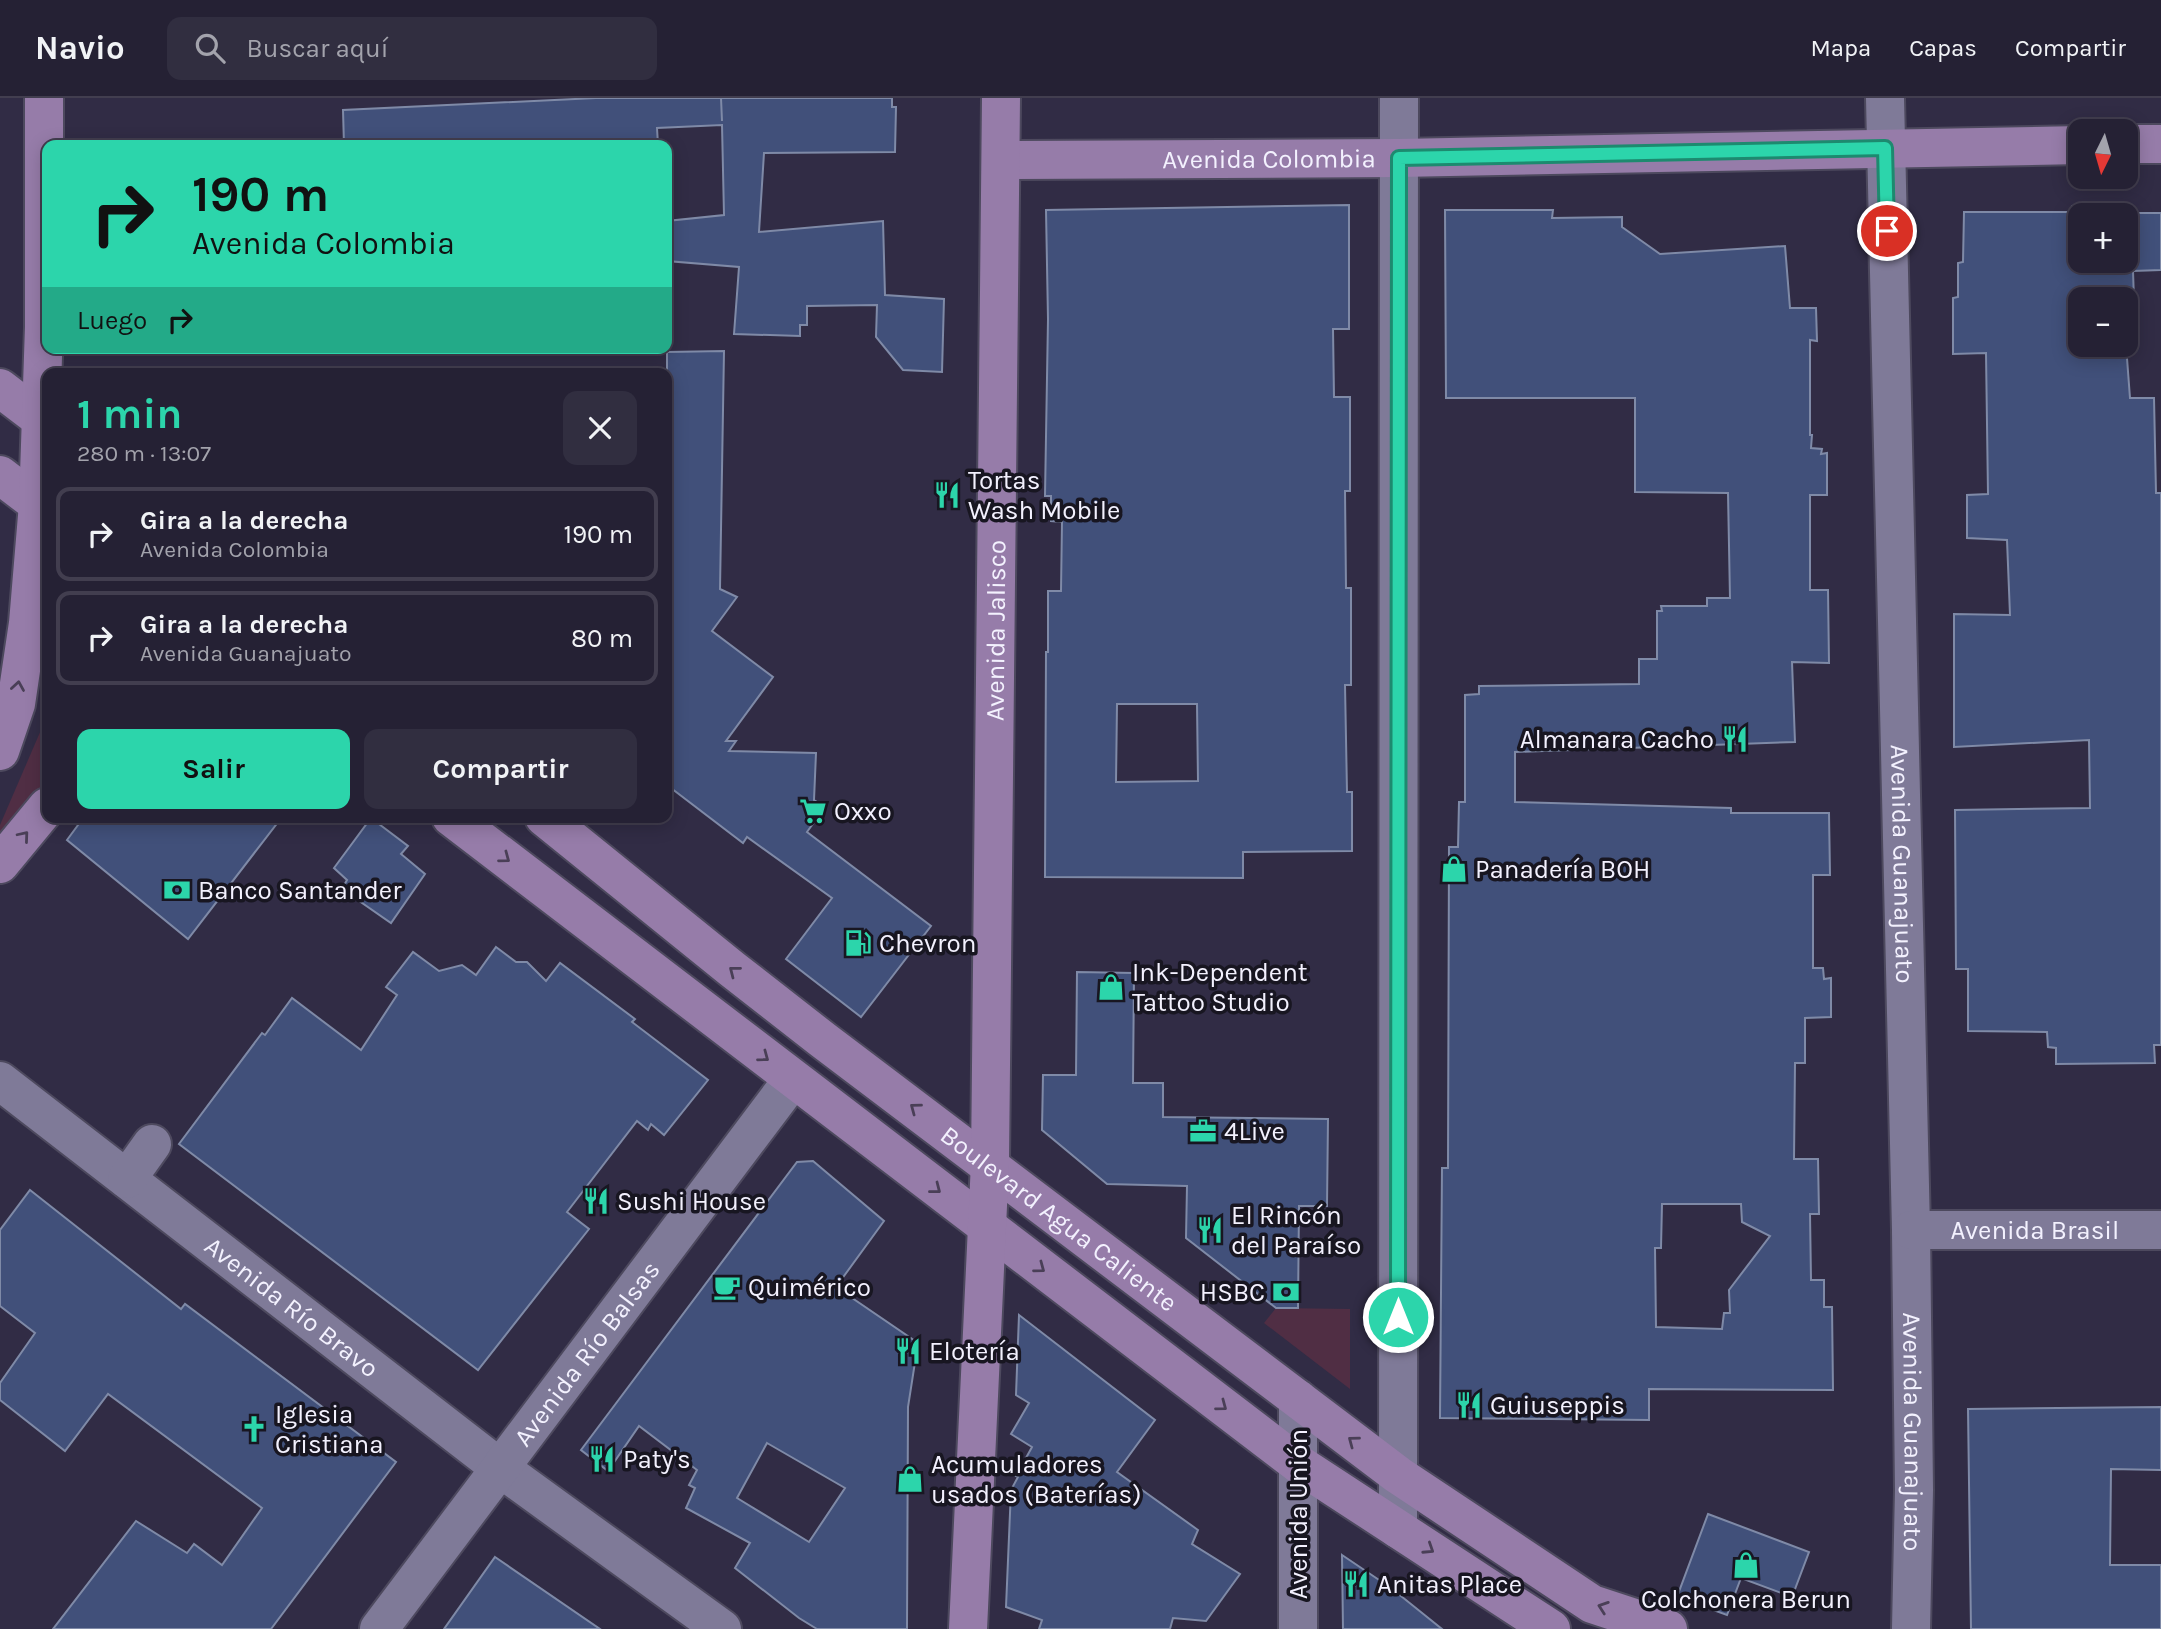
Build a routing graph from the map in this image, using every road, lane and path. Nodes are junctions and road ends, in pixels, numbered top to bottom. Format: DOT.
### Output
graph roads {
  1 [pos="44,98"];
  2 [pos="1001,98"];
  3 [pos="1399,98"];
  4 [pos="1885,98"];
  5 [pos="44,140"];
  6 [pos="2138,144"];
  7 [pos="2161,144"];
  8 [pos="2068,145"];
  9 [pos="1885,148"];
  10 [pos="1399,158"];
  11 [pos="1001,160"];
  12 [pos="0,388"];
  13 [pos="42,420"];
  14 [pos="0,475"];
  15 [pos="42,506"];
  16 [pos="42,515"];
  17 [pos="0,751"];
  18 [pos="42,813"];
  19 [pos="459,823"];
  20 [pos="551,823"];
  21 [pos="0,864"];
  22 [pos="793,1079"];
  23 [pos="0,1081"];
  24 [pos="152,1144"];
  25 [pos="990,1163"];
  26 [pos="127,1179"];
  27 [pos="986,1227"];
  28 [pos="1911,1230"];
  29 [pos="2161,1230"];
  30 [pos="1298,1399"];
  31 [pos="1297,1463"];
  32 [pos="500,1468"];
  33 [pos="1398,1475"];
  34 [pos="1398,1529"];
  35 [pos="379,1629"];
  36 [pos="722,1629"];
  37 [pos="968,1629"];
  38 [pos="1298,1629"];
  39 [pos="1550,1629"];
  40 [pos="1668,1629"];
  41 [pos="1912,1629"];
  1 -- 5 [label="main road"];
  2 -- 11 [label="main road, Avenida Jalisco"];
  3 -- 10 [label="street"];
  4 -- 9 [label="street, Avenida Guanajuato"];
  6 -- 7 [label="main road"];
  8 -- 9 [label="main road, Avenida Colombia"];
  9 -- 10 [label="main road, Avenida Colombia"];
  9 -- 28 [label="street, Avenida Guanajuato"];
  10 -- 11 [label="main road, Avenida Colombia"];
  10 -- 33 [label="street"];
  11 -- 25 [label="main road, Avenida Jalisco"];
  12 -- 13 [label="main road"];
  14 -- 15 [label="main road"];
  17 -- 16 [label="main road, one-way"];
  21 -- 18 [label="main road, one-way"];
  19 -- 22 [label="main road, Boulevard Agua Caliente, one-way"];
  25 -- 20 [label="main road, Boulevard Agua Caliente, one-way"];
  22 -- 27 [label="main road, Boulevard Agua Caliente, one-way"];
  22 -- 32 [label="street, Avenida Río Balsas"];
  23 -- 26 [label="street, Avenida Río Bravo"];
  24 -- 26 [label="street"];
  25 -- 27 [label="main road, Avenida Jalisco"];
  25 -- 30 [label="main road, Boulevard Agua Caliente"];
  26 -- 32 [label="street, Avenida Río Bravo"];
  27 -- 31 [label="main road, Boulevard Agua Caliente, one-way"];
  27 -- 37 [label="main road, Avenida Jalisco"];
  28 -- 29 [label="street, Avenida Brasil"];
  28 -- 41 [label="street, Avenida Guanajuato"];
  30 -- 31 [label="street, Avenida Unión"];
  33 -- 30 [label="main road, Boulevard Agua Caliente, one-way"];
  31 -- 34 [label="main road, Boulevard Agua Caliente"];
  31 -- 38 [label="street, Avenida Unión"];
  32 -- 35 [label="street, Avenida Río Balsas"];
  32 -- 36 [label="street, Avenida Río Bravo"];
  33 -- 34 [label="street"];
  40 -- 33 [label="main road, Boulevard Agua Caliente, one-way"];
  34 -- 39 [label="main road, Boulevard Agua Caliente, one-way"];
}
